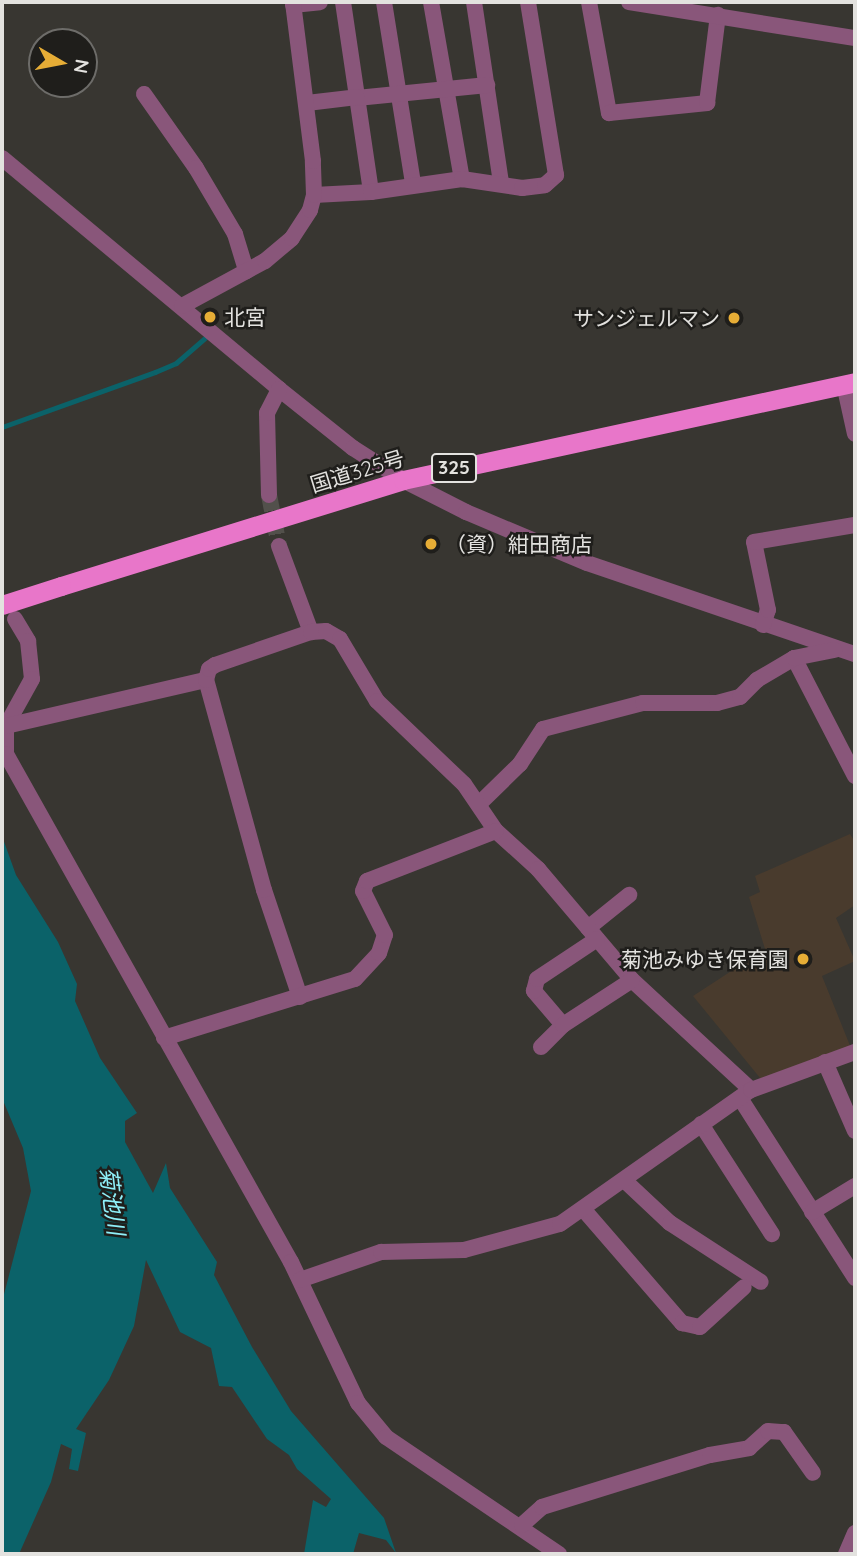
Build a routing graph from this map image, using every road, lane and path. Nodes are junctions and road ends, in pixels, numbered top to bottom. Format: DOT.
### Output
graph roads {
  1 [pos="320,2"];
  2 [pos="343,2"];
  3 [pos="384,2"];
  4 [pos="431,2"];
  5 [pos="474,2"];
  6 [pos="528,2"];
  7 [pos="589,2"];
  8 [pos="629,2"];
  9 [pos="293,4"];
  10 [pos="718,15"];
  11 [pos="855,38"];
  12 [pos="487,85"];
  13 [pos="446,90"];
  14 [pos="397,92"];
  15 [pos="144,94"];
  16 [pos="357,97"];
  17 [pos="307,103"];
  18 [pos="2,158"];
  19 [pos="462,179"];
  20 [pos="501,183"];
  21 [pos="414,184"];
  22 [pos="371,192"];
  23 [pos="314,195"];
  24 [pos="246,271"];
  25 [pos="183,306"];
  26 [pos="850,383"];
  27 [pos="279,389"];
  28 [pos="855,434"];
  29 [pos="403,480"];
  30 [pos="269,495"];
  31 [pos="855,525"];
  32 [pos="279,545"];
  33 [pos="8,612"];
  34 [pos="763,625"];
  35 [pos="311,632"];
  36 [pos="836,650"];
  37 [pos="855,654"];
  38 [pos="794,658"];
  39 [pos="206,680"];
  40 [pos="6,726"];
  41 [pos="855,776"];
  42 [pos="480,803"];
  43 [pos="496,831"];
  44 [pos="629,895"];
  45 [pos="592,933"];
  46 [pos="632,980"];
  47 [pos="300,997"];
  48 [pos="564,1025"];
  49 [pos="164,1038"];
  50 [pos="541,1047"];
  51 [pos="855,1052"];
  52 [pos="825,1062"];
  53 [pos="746,1094"];
  54 [pos="701,1124"];
  55 [pos="855,1131"];
  56 [pos="624,1180"];
  57 [pos="855,1186"];
  58 [pos="584,1210"];
  59 [pos="812,1212"];
  60 [pos="772,1234"];
  61 [pos="855,1278"];
  62 [pos="300,1280"];
  63 [pos="761,1282"];
  64 [pos="744,1287"];
  65 [pos="813,1473"];
  66 [pos="522,1525"];
  67 [pos="855,1533"];
  68 [pos="849,1551"];
  69 [pos="559,1554"];
  1 -- 9 [label="street"];
  2 -- 16 [label="street"];
  3 -- 14 [label="street"];
  4 -- 13 [label="street"];
  5 -- 12 [label="street"];
  6 -- 20 [label="street"];
  7 -- 10 [label="street"];
  8 -- 10 [label="street"];
  9 -- 17 [label="street"];
  10 -- 11 [label="street"];
  12 -- 13 [label="street"];
  12 -- 20 [label="street"];
  13 -- 14 [label="street"];
  13 -- 19 [label="street"];
  14 -- 16 [label="street"];
  14 -- 21 [label="street"];
  15 -- 24 [label="street"];
  16 -- 17 [label="street"];
  16 -- 22 [label="street"];
  17 -- 23 [label="street"];
  18 -- 25 [label="street"];
  19 -- 20 [label="street"];
  19 -- 21 [label="street"];
  21 -- 22 [label="street"];
  22 -- 23 [label="street"];
  23 -- 24 [label="street"];
  24 -- 25 [label="street"];
  25 -- 27 [label="street"];
  26 -- 28 [label="street"];
  26 -- 29 [label="highway, 国道325号 / 325"];
  27 -- 29 [label="street"];
  27 -- 30 [label="street"];
  29 -- 33 [label="highway, 国道325号 / 325, bridge"];
  29 -- 34 [label="street"];
  31 -- 34 [label="street"];
  32 -- 35 [label="street"];
  33 -- 40 [label="street"];
  34 -- 36 [label="street"];
  35 -- 39 [label="street"];
  35 -- 42 [label="street"];
  36 -- 37 [label="street"];
  36 -- 38 [label="street"];
  38 -- 41 [label="street"];
  38 -- 42 [label="street"];
  39 -- 40 [label="street"];
  39 -- 47 [label="street"];
  40 -- 49 [label="street"];
  42 -- 43 [label="street"];
  43 -- 45 [label="street"];
  43 -- 47 [label="street"];
  44 -- 45 [label="street"];
  45 -- 46 [label="street"];
  45 -- 48 [label="street"];
  46 -- 48 [label="street"];
  46 -- 53 [label="street"];
  47 -- 49 [label="street"];
  48 -- 50 [label="street"];
  49 -- 62 [label="street"];
  51 -- 52 [label="street"];
  52 -- 53 [label="street"];
  52 -- 55 [label="street"];
  53 -- 54 [label="street"];
  53 -- 59 [label="street"];
  54 -- 56 [label="street"];
  54 -- 60 [label="street"];
  56 -- 58 [label="street"];
  56 -- 63 [label="street"];
  57 -- 59 [label="street"];
  58 -- 62 [label="street"];
  58 -- 64 [label="street"];
  59 -- 61 [label="street"];
  62 -- 66 [label="street"];
  65 -- 66 [label="street"];
  66 -- 69 [label="street"];
  67 -- 68 [label="street"];
}
